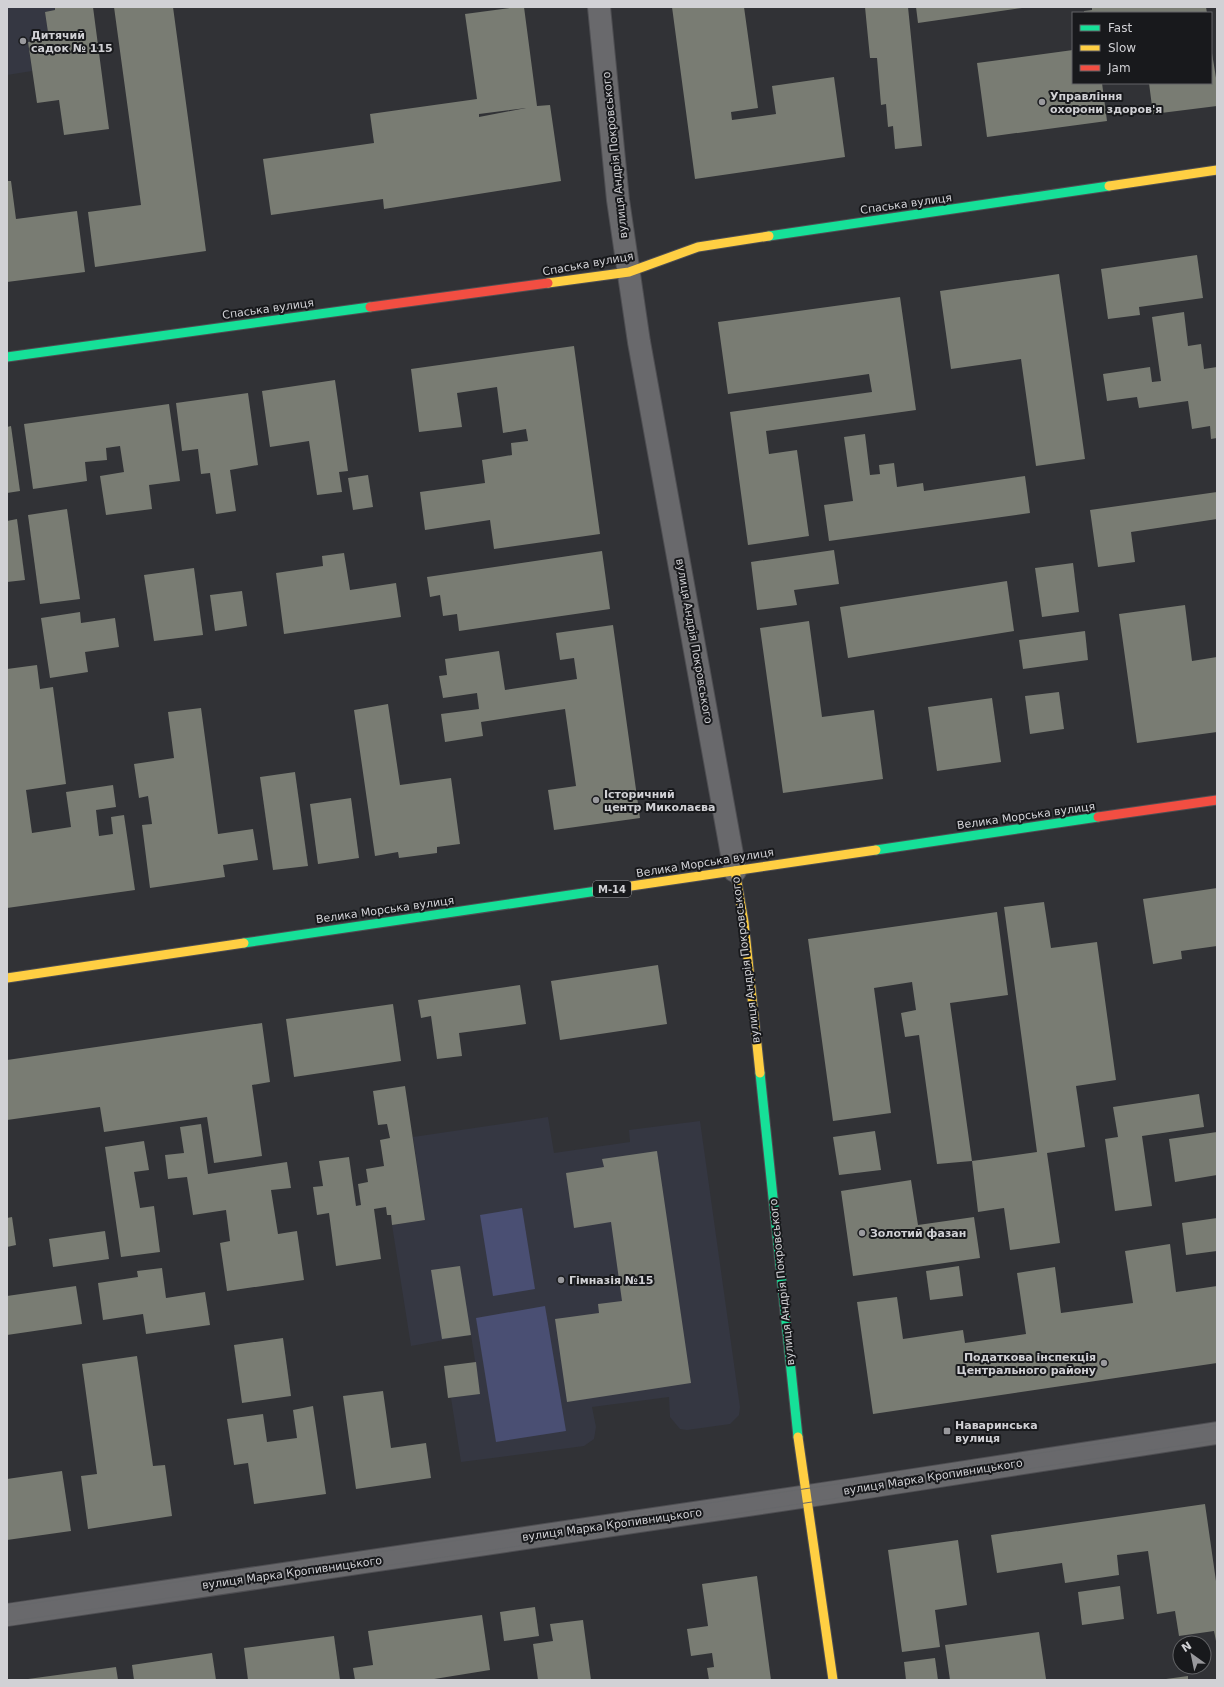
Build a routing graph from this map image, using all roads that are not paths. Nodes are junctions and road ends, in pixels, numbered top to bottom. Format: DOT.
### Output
graph roads {
  1 [pos="599,7"];
  2 [pos="1217,170"];
  3 [pos="629,272"];
  4 [pos="7,357"];
  5 [pos="1217,800"];
  6 [pos="736,871"];
  7 [pos="7,978"];
  8 [pos="1217,1433"];
  9 [pos="806,1496"];
  10 [pos="7,1615"];
  11 [pos="833,1680"];
  1 -- 3 [label="street, вулиця Андрія Покровського"];
  2 -- 3 [label="main road, Спаська вулиця"];
  3 -- 4 [label="main road, Спаська вулиця"];
  3 -- 6 [label="street, вулиця Андрія Покровського"];
  5 -- 6 [label="main road, Велика Морська вулиця / М-14"];
  6 -- 7 [label="main road, Велика Морська вулиця / М-14"];
  6 -- 9 [label="main road, вулиця Андрія Покровського"];
  8 -- 9 [label="street, вулиця Марка Кропивницького"];
  9 -- 10 [label="street, вулиця Марка Кропивницького"];
  9 -- 11 [label="main road, вулиця Андрія Покровського"];
}
